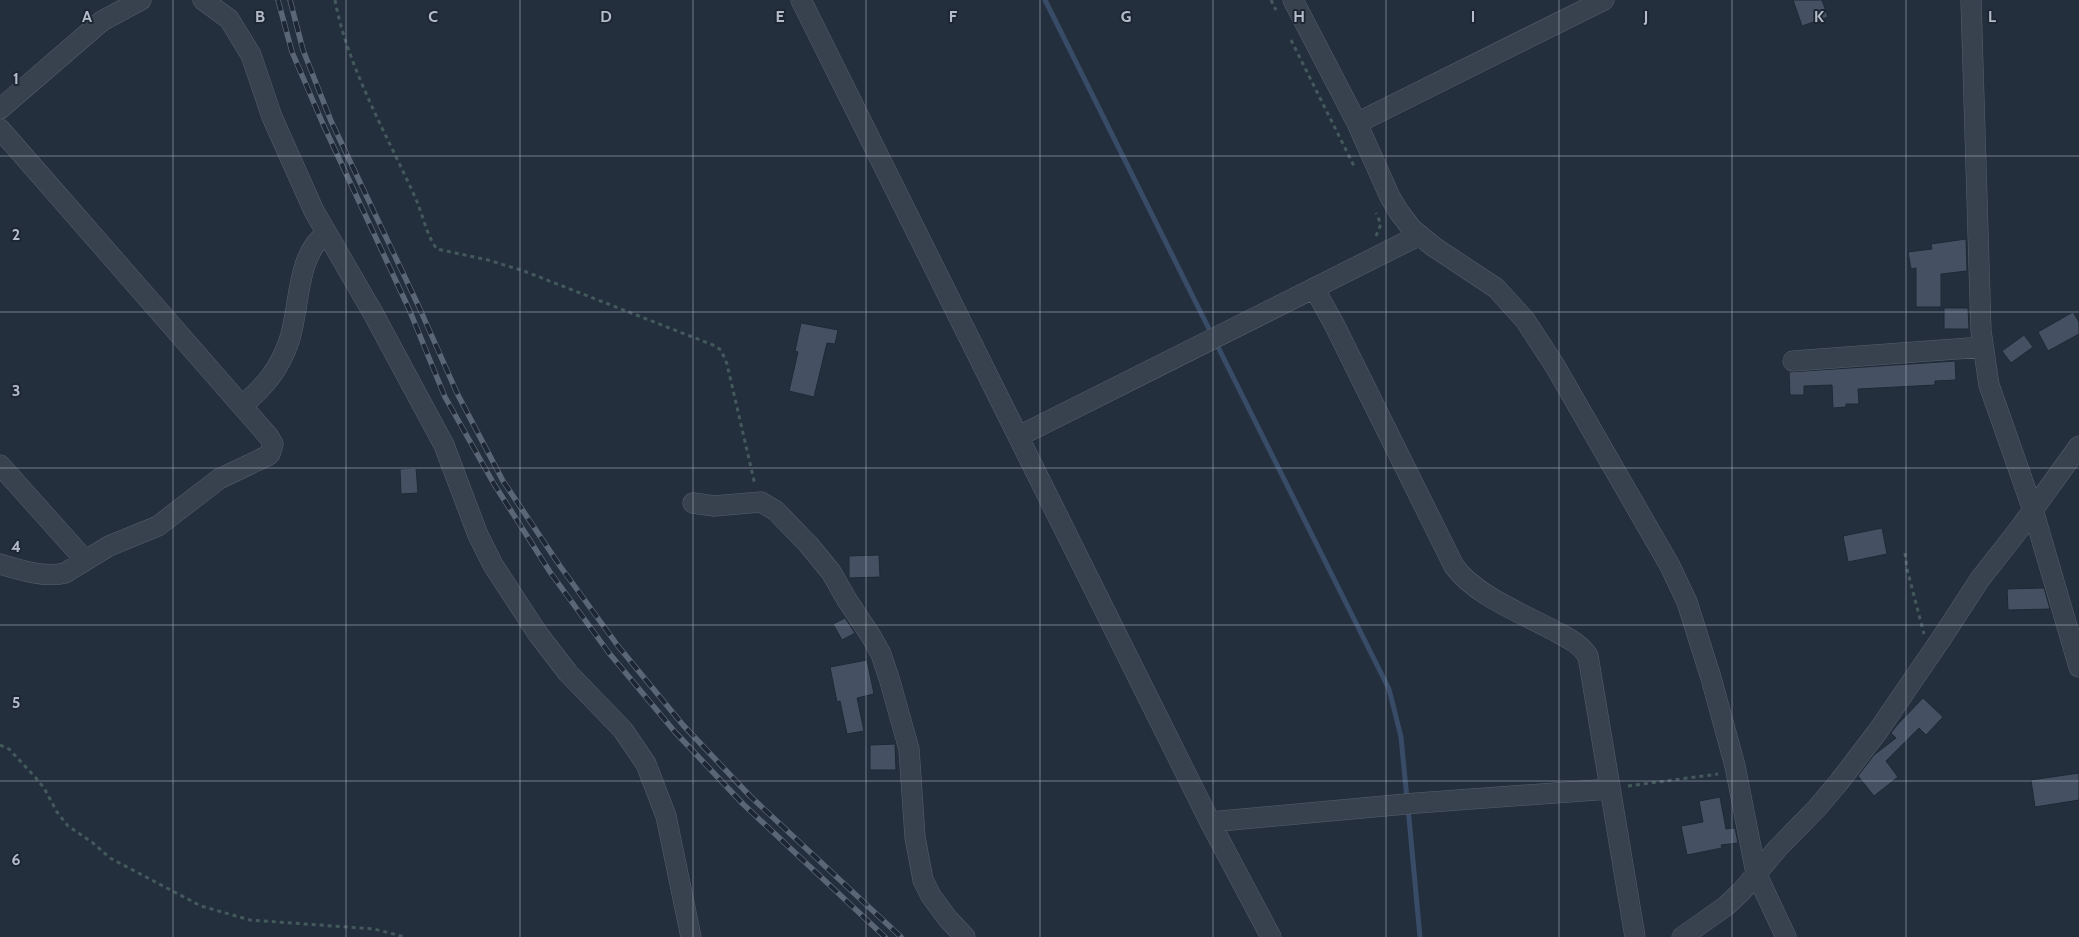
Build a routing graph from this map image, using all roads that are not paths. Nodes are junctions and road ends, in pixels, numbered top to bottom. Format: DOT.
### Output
graph roads {
  1 [pos="141,0"];
  2 [pos="203,0"];
  3 [pos="801,0"];
  4 [pos="1294,0"];
  5 [pos="1604,0"];
  6 [pos="1971,0"];
  7 [pos="0,108"];
  8 [pos="1357,123"];
  9 [pos="0,129"];
  10 [pos="326,234"];
  11 [pos="1420,235"];
  12 [pos="1314,288"];
  13 [pos="1983,347"];
  14 [pos="1793,361"];
  15 [pos="242,406"];
  16 [pos="1019,436"];
  17 [pos="2079,446"];
  18 [pos="0,465"];
  19 [pos="694,503"];
  20 [pos="2033,510"];
  21 [pos="85,560"];
  22 [pos="0,564"];
  23 [pos="2079,667"];
  24 [pos="1610,789"];
  25 [pos="1210,822"];
  26 [pos="1757,875"];
  27 [pos="691,937"];
  28 [pos="965,937"];
  29 [pos="1272,937"];
  30 [pos="1635,937"];
  31 [pos="1682,937"];
  32 [pos="1786,937"];
  1 -- 7 [label="street"];
  2 -- 10 [label="street"];
  3 -- 16 [label="street"];
  4 -- 8 [label="street"];
  5 -- 8 [label="street"];
  6 -- 13 [label="street"];
  8 -- 11 [label="street"];
  9 -- 15 [label="street"];
  10 -- 15 [label="street"];
  10 -- 27 [label="street"];
  11 -- 12 [label="street"];
  11 -- 26 [label="street"];
  12 -- 16 [label="street"];
  12 -- 24 [label="street"];
  13 -- 14 [label="street"];
  13 -- 20 [label="street"];
  15 -- 21 [label="street"];
  16 -- 25 [label="street"];
  17 -- 20 [label="street"];
  18 -- 21 [label="street"];
  19 -- 28 [label="street"];
  20 -- 23 [label="street"];
  20 -- 26 [label="street"];
  21 -- 22 [label="street"];
  24 -- 25 [label="street"];
  24 -- 30 [label="street"];
  25 -- 29 [label="street"];
  26 -- 31 [label="street"];
  26 -- 32 [label="street"];
}
